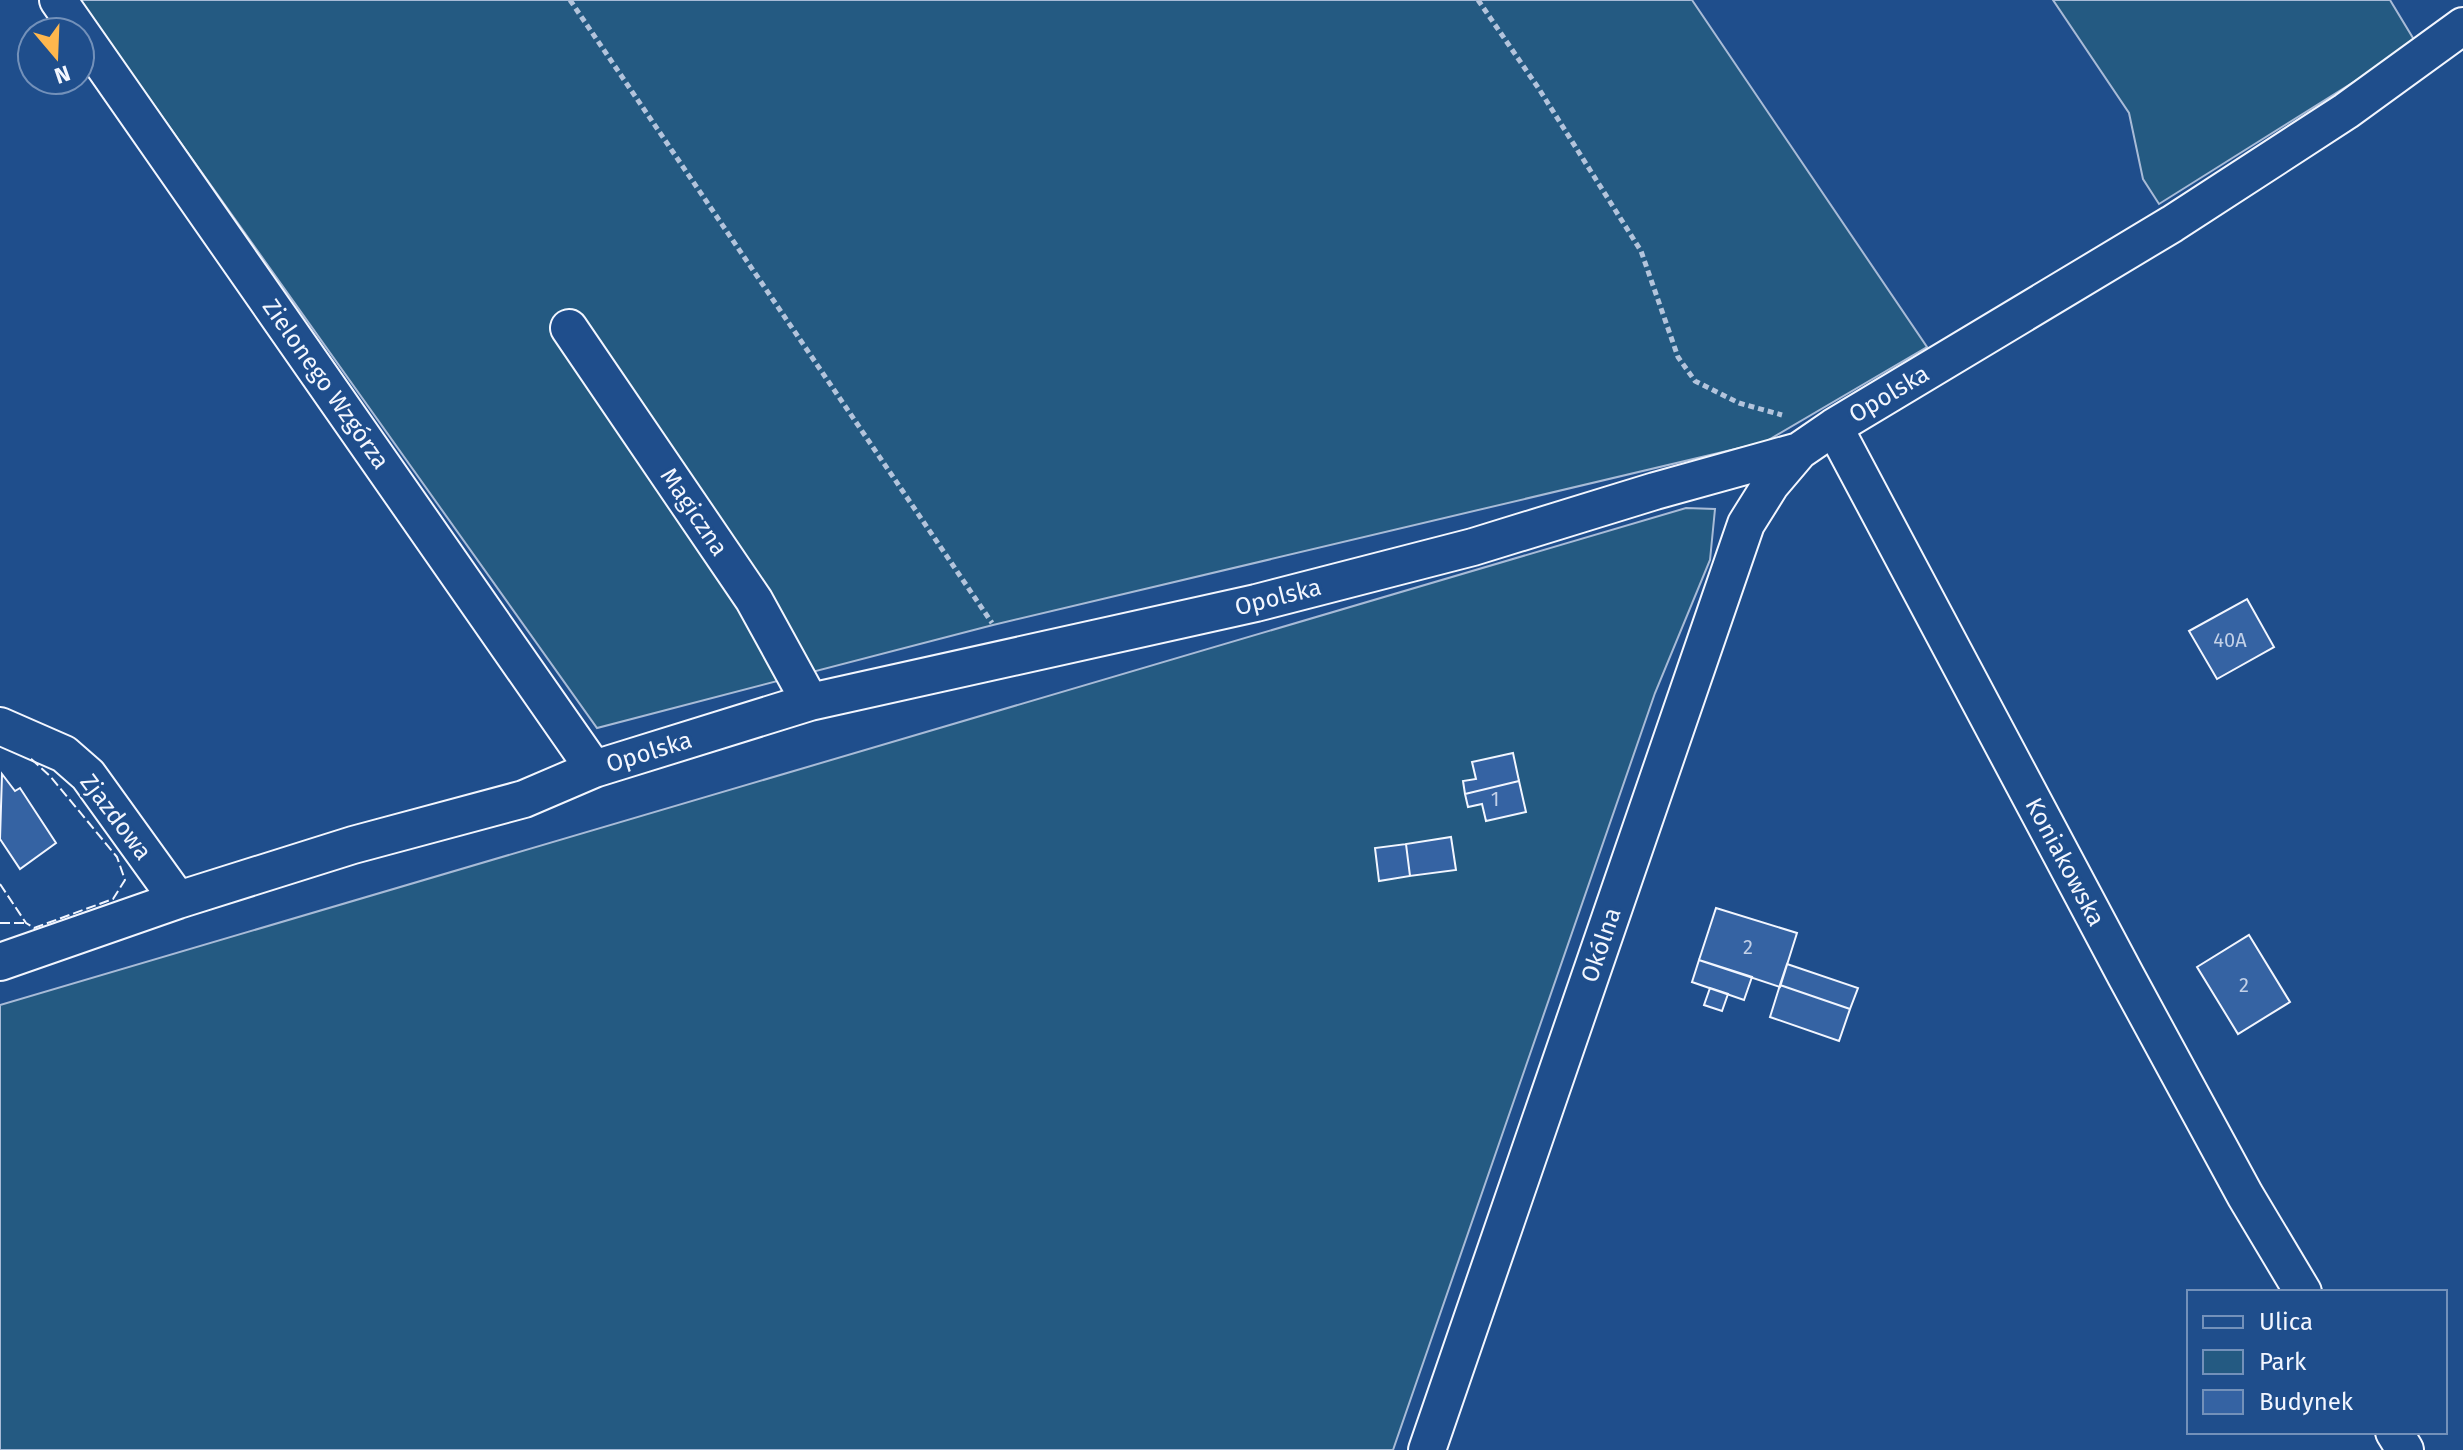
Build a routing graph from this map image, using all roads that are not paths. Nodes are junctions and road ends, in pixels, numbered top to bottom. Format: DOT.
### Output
graph roads {
  1 [pos="58,0"];
  2 [pos="2463,26"];
  3 [pos="569,328"];
  4 [pos="1834,427"];
  5 [pos="1799,451"];
  6 [pos="810,702"];
  7 [pos="0,726"];
  8 [pos="594,769"];
  9 [pos="178,900"];
  10 [pos="0,962"];
  11 [pos="2302,1290"];
  12 [pos="1427,1450"];
  1 -- 8 [label="street, Zielonego Wzgórza"];
  2 -- 4 [label="street, Opolska"];
  3 -- 6 [label="street, Magiczna"];
  4 -- 5 [label="street, Opolska"];
  4 -- 11 [label="street, Koniakowska"];
  5 -- 6 [label="street, Opolska"];
  5 -- 12 [label="street, Okólna"];
  6 -- 8 [label="street, Opolska"];
  7 -- 9 [label="street, Zjazdowa"];
  8 -- 9 [label="street, Opolska"];
  9 -- 10 [label="street, Opolska"];
}
